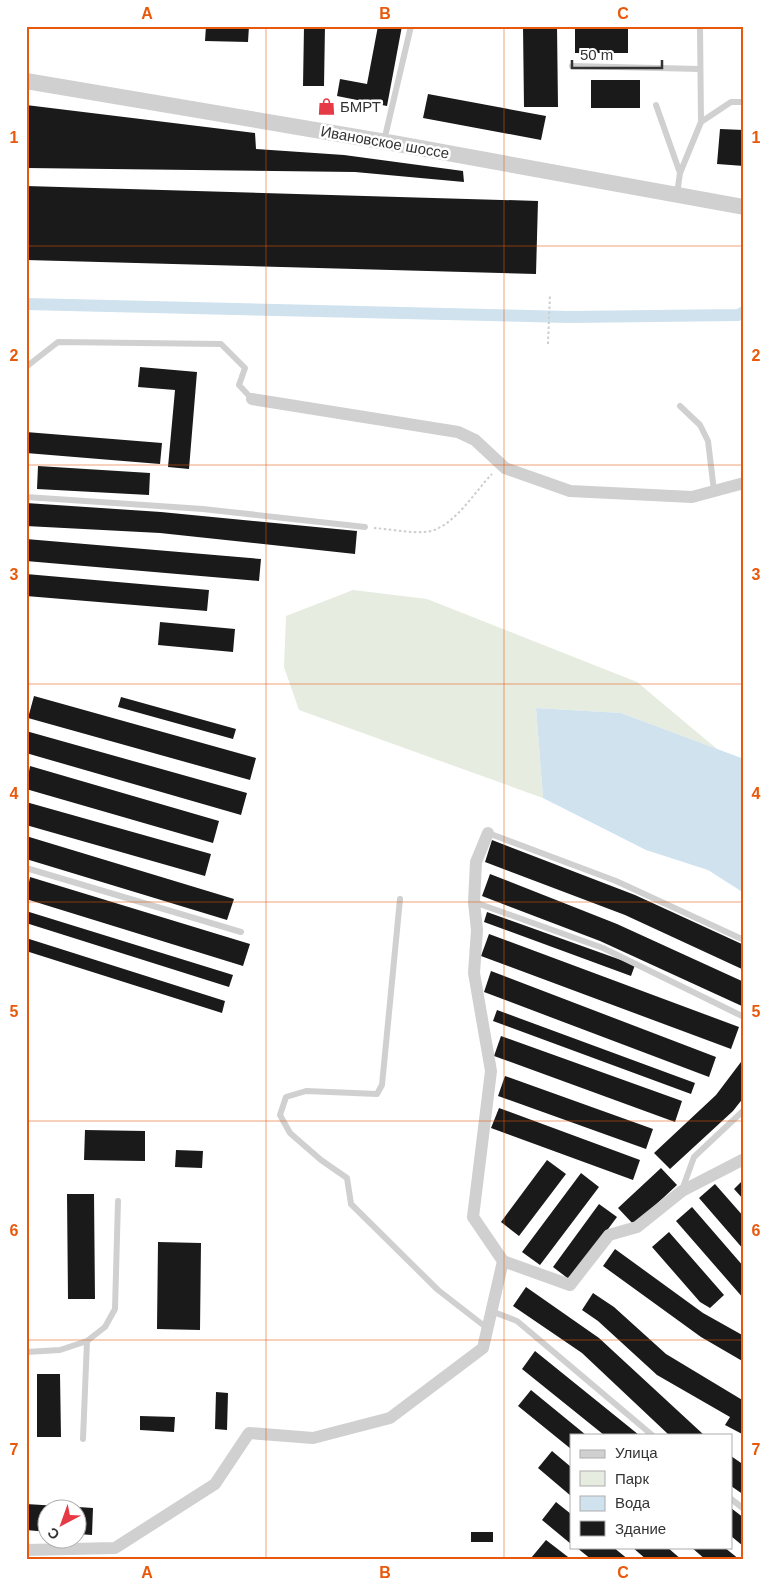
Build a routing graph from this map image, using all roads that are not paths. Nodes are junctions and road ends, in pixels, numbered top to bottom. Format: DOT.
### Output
graph roads {
  1 [pos="411,26"];
  2 [pos="700,26"];
  3 [pos="572,66"];
  4 [pos="700,68"];
  5 [pos="26,81"];
  6 [pos="744,102"];
  7 [pos="656,105"];
  8 [pos="701,122"];
  9 [pos="384,142"];
  10 [pos="680,173"];
  11 [pos="677,194"];
  12 [pos="744,207"];
  13 [pos="26,367"];
  14 [pos="252,399"];
  15 [pos="680,406"];
  16 [pos="744,483"];
  17 [pos="714,491"];
  18 [pos="26,498"];
  19 [pos="365,527"];
  20 [pos="488,833"];
  21 [pos="26,868"];
  22 [pos="400,899"];
  23 [pos="474,902"];
  24 [pos="241,932"];
  25 [pos="744,940"];
  26 [pos="744,1017"];
  27 [pos="744,1110"];
  28 [pos="744,1159"];
  29 [pos="682,1191"];
  30 [pos="118,1201"];
  31 [pos="502,1261"];
  32 [pos="491,1311"];
  33 [pos="488,1328"];
  34 [pos="87,1342"];
  35 [pos="26,1352"];
  36 [pos="651,1434"];
  37 [pos="83,1439"];
  38 [pos="732,1500"];
  39 [pos="744,1509"];
  40 [pos="26,1550"];
  1 -- 9 [label="lane"];
  2 -- 4 [label="lane"];
  3 -- 4 [label="lane"];
  4 -- 8 [label="lane"];
  5 -- 9 [label="street, Ивановское шоссе"];
  6 -- 8 [label="lane"];
  7 -- 10 [label="lane"];
  8 -- 10 [label="lane"];
  9 -- 11 [label="street, Ивановское шоссе"];
  10 -- 11 [label="lane"];
  11 -- 12 [label="street, Ивановское шоссе"];
  13 -- 14 [label="lane"];
  14 -- 17 [label="street"];
  15 -- 17 [label="lane"];
  16 -- 17 [label="street"];
  18 -- 19 [label="lane"];
  20 -- 23 [label="street"];
  20 -- 25 [label="lane"];
  21 -- 24 [label="lane"];
  22 -- 33 [label="lane"];
  23 -- 26 [label="lane"];
  23 -- 31 [label="street"];
  27 -- 29 [label="lane"];
  28 -- 29 [label="street"];
  29 -- 31 [label="street"];
  30 -- 34 [label="lane"];
  31 -- 32 [label="street"];
  32 -- 33 [label="street"];
  32 -- 36 [label="lane"];
  33 -- 40 [label="street"];
  34 -- 35 [label="lane"];
  34 -- 37 [label="lane"];
  38 -- 39 [label="lane"];
}
